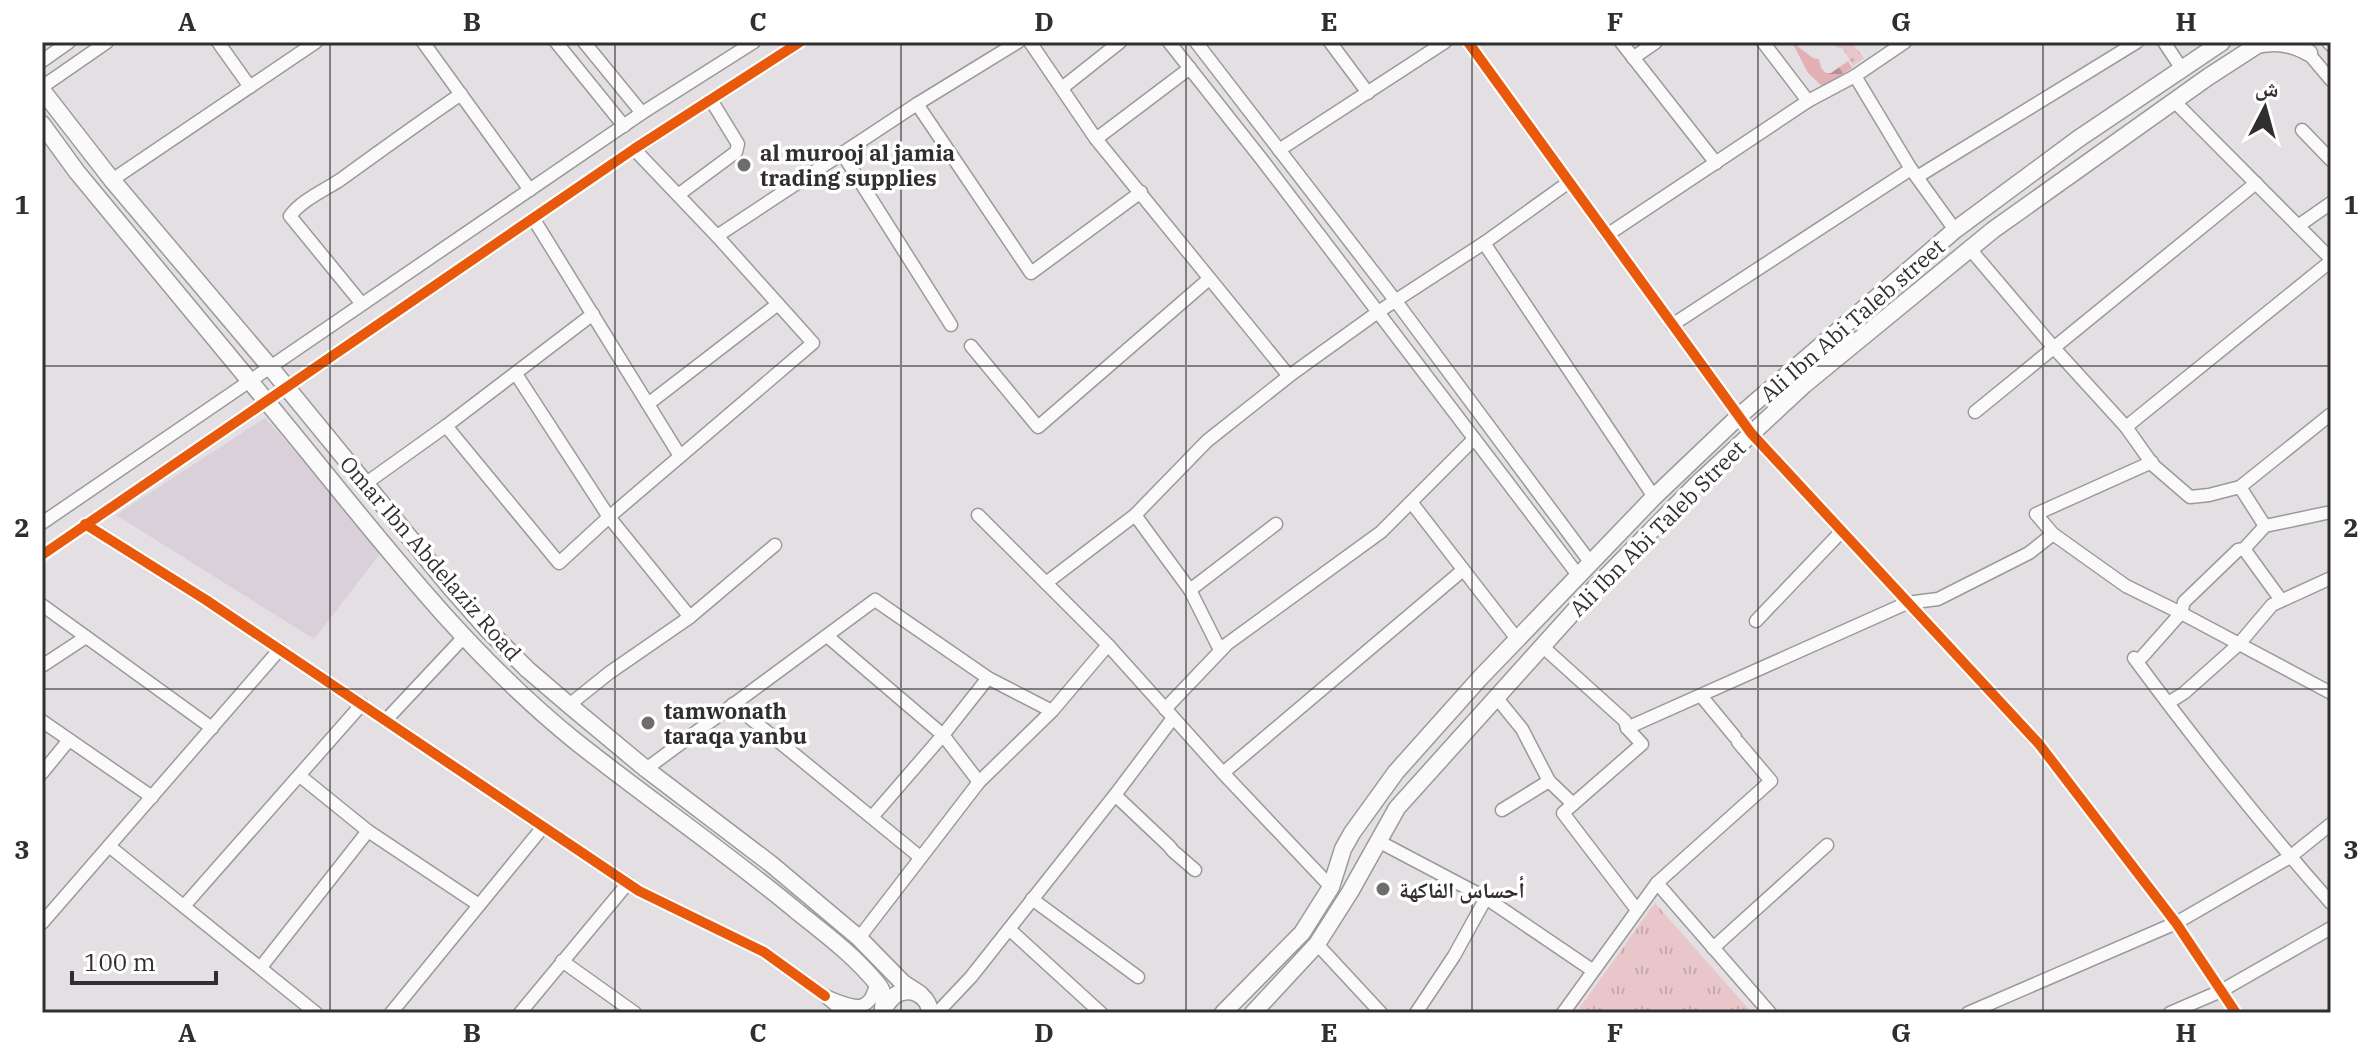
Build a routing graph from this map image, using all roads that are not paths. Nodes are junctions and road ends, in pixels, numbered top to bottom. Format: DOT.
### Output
graph roads {
  1 [pos="69,42"];
  2 [pos="107,42"];
  3 [pos="218,42"];
  4 [pos="316,42"];
  5 [pos="423,42"];
  6 [pos="556,42"];
  7 [pos="584,42"];
  8 [pos="754,42"];
  9 [pos="800,42"];
  10 [pos="1018,42"];
  11 [pos="1030,42"];
  12 [pos="1120,42"];
  13 [pos="1169,42"];
  14 [pos="1196,42"];
  15 [pos="1330,42"];
  16 [pos="1445,42"];
  17 [pos="1468,42"];
  18 [pos="1621,42"];
  19 [pos="1656,42"];
  20 [pos="1763,42"];
  21 [pos="1905,42"];
  22 [pos="2137,42"];
  23 [pos="2164,42"];
  24 [pos="2222,42"];
  25 [pos="2259,44"];
  26 [pos="2304,48"];
  27 [pos="1633,58"];
  28 [pos="42,61"];
  29 [pos="1190,68"];
  30 [pos="2182,69"];
  31 [pos="1855,76"];
  32 [pos="2331,80"];
  33 [pos="250,87"];
  34 [pos="42,88"];
  35 [pos="1062,88"];
  36 [pos="1368,93"];
  37 [pos="461,94"];
  38 [pos="711,100"];
  39 [pos="1808,101"];
  40 [pos="2174,101"];
  41 [pos="917,104"];
  42 [pos="642,113"];
  43 [pos="42,124"];
  44 [pos="624,126"];
  45 [pos="2302,130"];
  46 [pos="1096,139"];
  47 [pos="634,149"];
  48 [pos="1279,150"];
  49 [pos="842,153"];
  50 [pos="2331,160"];
  51 [pos="1716,163"];
  52 [pos="1914,173"];
  53 [pos="112,180"];
  54 [pos="1569,182"];
  55 [pos="2256,183"];
  56 [pos="530,190"];
  57 [pos="1141,192"];
  58 [pos="678,195"];
  59 [pos="2331,203"];
  60 [pos="533,218"];
  61 [pos="2298,226"];
  62 [pos="1955,230"];
  63 [pos="1607,235"];
  64 [pos="717,236"];
  65 [pos="1484,243"];
  66 [pos="1970,249"];
  67 [pos="2331,260"];
  68 [pos="1209,279"];
  69 [pos="1395,300"];
  70 [pos="362,304"];
  71 [pos="778,304"];
  72 [pos="1378,312"];
  73 [pos="593,314"];
  74 [pos="951,325"];
  75 [pos="1672,325"];
  76 [pos="971,346"];
  77 [pos="2054,348"];
  78 [pos="270,367"];
  79 [pos="516,374"];
  80 [pos="1289,376"];
  81 [pos="251,381"];
  82 [pos="286,388"];
  83 [pos="267,401"];
  84 [pos="648,404"];
  85 [pos="1975,412"];
  86 [pos="2330,416"];
  87 [pos="1738,417"];
  88 [pos="446,426"];
  89 [pos="2126,427"];
  90 [pos="1751,433"];
  91 [pos="1474,439"];
  92 [pos="680,456"];
  93 [pos="2152,462"];
  94 [pos="365,484"];
  95 [pos="2240,487"];
  96 [pos="1654,497"];
  97 [pos="1411,502"];
  98 [pos="2331,512"];
  99 [pos="978,515"];
  100 [pos="1135,515"];
  101 [pos="609,517"];
  102 [pos="42,523"];
  103 [pos="85,524"];
  104 [pos="1276,524"];
  105 [pos="2265,526"];
  106 [pos="1841,532"];
  107 [pos="2053,534"];
  108 [pos="775,545"];
  109 [pos="2244,549"];
  110 [pos="42,555"];
  111 [pos="1590,562"];
  112 [pos="1463,570"];
  113 [pos="1578,575"];
  114 [pos="2331,578"];
  115 [pos="1046,583"];
  116 [pos="1190,590"];
  117 [pos="2281,600"];
  118 [pos="1907,603"];
  119 [pos="42,605"];
  120 [pos="2181,613"];
  121 [pos="690,617"];
  122 [pos="1756,621"];
  123 [pos="827,636"];
  124 [pos="86,637"];
  125 [pos="463,638"];
  126 [pos="1517,639"];
  127 [pos="2239,644"];
  128 [pos="1108,645"];
  129 [pos="1542,646"];
  130 [pos="280,649"];
  131 [pos="1220,650"];
  132 [pos="42,666"];
  133 [pos="988,678"];
  134 [pos="2331,693"];
  135 [pos="1496,697"];
  136 [pos="1702,697"];
  137 [pos="2168,703"];
  138 [pos="362,704"];
  139 [pos="733,704"];
  140 [pos="569,705"];
  141 [pos="1052,711"];
  142 [pos="1169,713"];
  143 [pos="386,720"];
  144 [pos="42,721"];
  145 [pos="212,728"];
  146 [pos="1627,728"];
  147 [pos="943,735"];
  148 [pos="69,740"];
  149 [pos="646,769"];
  150 [pos="42,773"];
  151 [pos="1223,773"];
  152 [pos="300,776"];
  153 [pos="1549,781"];
  154 [pos="979,782"];
  155 [pos="1115,795"];
  156 [pos="152,797"];
  157 [pos="1573,804"];
  158 [pos="1502,810"];
  159 [pos="872,817"];
  160 [pos="2331,824"];
  161 [pos="543,827"];
  162 [pos="368,831"];
  163 [pos="1378,841"];
  164 [pos="1827,845"];
  165 [pos="109,846"];
  166 [pos="920,857"];
  167 [pos="2290,857"];
  168 [pos="1195,870"];
  169 [pos="628,883"];
  170 [pos="1657,883"];
  171 [pos="1331,887"];
  172 [pos="1486,898"];
  173 [pos="1032,899"];
  174 [pos="2331,903"];
  175 [pos="479,905"];
  176 [pos="184,906"];
  177 [pos="1637,910"];
  178 [pos="42,923"];
  179 [pos="2176,923"];
  180 [pos="2331,928"];
  181 [pos="1009,929"];
  182 [pos="859,938"];
  183 [pos="1317,944"];
  184 [pos="1713,948"];
  185 [pos="562,961"];
  186 [pos="261,967"];
  187 [pos="1592,970"];
  188 [pos="1138,977"];
  189 [pos="876,983"];
  190 [pos="2221,991"];
  191 [pos="825,996"];
  192 [pos="930,1008"];
  193 [pos="882,1011"];
  194 [pos="316,1013"];
  195 [pos="391,1013"];
  196 [pos="520,1013"];
  197 [pos="635,1013"];
  198 [pos="845,1013"];
  199 [pos="1101,1013"];
  200 [pos="1223,1013"];
  201 [pos="1253,1013"];
  202 [pos="1381,1013"];
  203 [pos="1416,1013"];
  204 [pos="1563,1013"];
  205 [pos="1770,1013"];
  206 [pos="1968,1013"];
  207 [pos="2170,1013"];
  208 [pos="2236,1013"];
  1 -- 28 [label="street"];
  2 -- 34 [label="street"];
  3 -- 33 [label="street"];
  4 -- 33 [label="street"];
  5 -- 37 [label="street"];
  6 -- 44 [label="street"];
  7 -- 42 [label="street"];
  8 -- 42 [label="street"];
  9 -- 38 [label="street"];
  10 -- 41 [label="street"];
  11 -- 35 [label="street"];
  12 -- 35 [label="street"];
  13 -- 29 [label="street"];
  14 -- 48 [label="street"];
  15 -- 36 [label="street"];
  16 -- 36 [label="street"];
  17 -- 54 [label="street"];
  18 -- 27 [label="street"];
  19 -- 27 [label="street"];
  20 -- 39 [label="street"];
  21 -- 31 [label="street"];
  22 -- 52 [label="street"];
  23 -- 30 [label="street"];
  24 -- 30 [label="main road, Ali Ibn Abi Taleb street"];
  25 -- 26 [label="main road"];
  25 -- 40 [label="main road, Ali Ibn Abi Taleb Street"];
  26 -- 32 [label="street"];
  27 -- 51 [label="street"];
  29 -- 46 [label="street"];
  29 -- 72 [label="street"];
  30 -- 62 [label="main road, Ali Ibn Abi Taleb street"];
  31 -- 39 [label="street"];
  31 -- 52 [label="street"];
  33 -- 53 [label="street"];
  34 -- 53 [label="main road, Omar Ibn Abdelaziz Road"];
  35 -- 46 [label="street"];
  36 -- 48 [label="street"];
  37 -- 56 [label="street"];
  37 -- 70 [label="street"];
  38 -- 47 [label="street"];
  38 -- 58 [label="street"];
  39 -- 51 [label="street"];
  40 -- 55 [label="street"];
  40 -- 66 [label="main road, Ali Ibn Abi Taleb Street"];
  41 -- 49 [label="street"];
  41 -- 57 [label="street"];
  42 -- 44 [label="street"];
  43 -- 81 [label="main road, Omar Ibn Abdelaziz Road"];
  44 -- 56 [label="street"];
  45 -- 50 [label="street"];
  46 -- 57 [label="street"];
  47 -- 58 [label="street"];
  47 -- 60 [label="street"];
  48 -- 69 [label="street"];
  49 -- 64 [label="street"];
  49 -- 74 [label="street"];
  51 -- 63 [label="street"];
  52 -- 62 [label="street"];
  52 -- 75 [label="street"];
  53 -- 78 [label="main road, Omar Ibn Abdelaziz Road"];
  54 -- 63 [label="street"];
  54 -- 65 [label="street"];
  55 -- 61 [label="street"];
  55 -- 77 [label="street"];
  56 -- 70 [label="street"];
  57 -- 68 [label="street"];
  58 -- 64 [label="street"];
  59 -- 61 [label="street"];
  60 -- 73 [label="street"];
  60 -- 82 [label="street"];
  61 -- 67 [label="street"];
  62 -- 87 [label="main road, Ali Ibn Abi Taleb street"];
  63 -- 75 [label="street"];
  64 -- 71 [label="street"];
  65 -- 69 [label="street"];
  65 -- 96 [label="street"];
  66 -- 77 [label="street"];
  66 -- 90 [label="main road, Ali Ibn Abi Taleb Street"];
  67 -- 89 [label="street"];
  68 -- 76 [label="street"];
  68 -- 80 [label="street"];
  69 -- 72 [label="street"];
  69 -- 111 [label="street"];
  70 -- 78 [label="street"];
  71 -- 84 [label="street"];
  71 -- 92 [label="street"];
  72 -- 80 [label="street"];
  72 -- 91 [label="street"];
  73 -- 79 [label="street"];
  73 -- 84 [label="street"];
  75 -- 87 [label="street"];
  77 -- 85 [label="street"];
  77 -- 89 [label="street"];
  78 -- 81 [label="street"];
  78 -- 82 [label="main road, Omar Ibn Abdelaziz Road"];
  79 -- 88 [label="street"];
  79 -- 101 [label="street"];
  80 -- 100 [label="street"];
  81 -- 83 [label="main road, Omar Ibn Abdelaziz Road"];
  81 -- 102 [label="street"];
  82 -- 83 [label="street"];
  82 -- 94 [label="main road, Omar Ibn Abdelaziz Road"];
  83 -- 103 [label="street"];
  83 -- 125 [label="main road, Omar Ibn Abdelaziz Road"];
  84 -- 92 [label="street"];
  86 -- 95 [label="street"];
  87 -- 90 [label="street"];
  87 -- 96 [label="main road, Ali Ibn Abi Taleb street"];
  88 -- 94 [label="street"];
  88 -- 101 [label="street"];
  89 -- 93 [label="street"];
  90 -- 106 [label="street"];
  90 -- 129 [label="main road, Ali Ibn Abi Taleb Street"];
  91 -- 97 [label="street"];
  91 -- 113 [label="street"];
  92 -- 101 [label="street"];
  93 -- 95 [label="street"];
  93 -- 107 [label="street"];
  94 -- 140 [label="main road, Omar Ibn Abdelaziz Road"];
  95 -- 105 [label="street"];
  96 -- 111 [label="main road, Ali Ibn Abi Taleb street"];
  97 -- 112 [label="street"];
  97 -- 131 [label="street"];
  98 -- 105 [label="street"];
  99 -- 115 [label="street"];
  100 -- 115 [label="street"];
  100 -- 116 [label="street"];
  101 -- 121 [label="street"];
  103 -- 110 [label="street"];
  103 -- 130 [label="street"];
  104 -- 116 [label="street"];
  105 -- 109 [label="street"];
  106 -- 118 [label="street"];
  106 -- 122 [label="street"];
  107 -- 118 [label="street"];
  107 -- 120 [label="street"];
  108 -- 121 [label="street"];
  109 -- 117 [label="street"];
  109 -- 120 [label="street"];
  111 -- 113 [label="main road, Ali Ibn Abi Taleb street"];
  112 -- 126 [label="street"];
  112 -- 151 [label="street"];
  113 -- 126 [label="main road, Ali Ibn Abi Taleb street"];
  114 -- 117 [label="street"];
  115 -- 128 [label="street"];
  116 -- 131 [label="street"];
  117 -- 127 [label="street"];
  118 -- 136 [label="street"];
  118 -- 179 [label="street"];
  119 -- 124 [label="street"];
  120 -- 127 [label="street"];
  120 -- 137 [label="street"];
  121 -- 140 [label="street"];
  123 -- 133 [label="street"];
  123 -- 139 [label="street"];
  123 -- 147 [label="street"];
  124 -- 132 [label="street"];
  124 -- 145 [label="street"];
  125 -- 143 [label="street"];
  125 -- 189 [label="main road, Omar Ibn Abdelaziz Road"];
  126 -- 171 [label="main road, Ali Ibn Abi Taleb street"];
  127 -- 134 [label="street"];
  127 -- 137 [label="street"];
  128 -- 141 [label="street"];
  128 -- 142 [label="street"];
  129 -- 135 [label="main road, Ali Ibn Abi Taleb Street"];
  129 -- 146 [label="street"];
  130 -- 138 [label="street"];
  130 -- 145 [label="street"];
  131 -- 142 [label="street"];
  133 -- 141 [label="street"];
  133 -- 147 [label="street"];
  135 -- 153 [label="street"];
  135 -- 163 [label="main road, Ali Ibn Abi Taleb Street"];
  136 -- 146 [label="street"];
  136 -- 170 [label="street"];
  137 -- 167 [label="street"];
  138 -- 143 [label="street"];
  138 -- 152 [label="street"];
  139 -- 149 [label="street"];
  139 -- 159 [label="street"];
  140 -- 149 [label="main road, Omar Ibn Abdelaziz Road"];
  141 -- 154 [label="street"];
  142 -- 151 [label="street"];
  142 -- 155 [label="street"];
  143 -- 161 [label="street"];
  144 -- 148 [label="street"];
  145 -- 156 [label="street"];
  146 -- 157 [label="street"];
  147 -- 154 [label="street"];
  147 -- 159 [label="street"];
  148 -- 150 [label="street"];
  148 -- 156 [label="street"];
  149 -- 182 [label="main road, Omar Ibn Abdelaziz Road"];
  151 -- 171 [label="street"];
  152 -- 162 [label="street"];
  152 -- 176 [label="street"];
  153 -- 157 [label="street"];
  153 -- 158 [label="street"];
  154 -- 166 [label="street"];
  155 -- 168 [label="street"];
  155 -- 173 [label="street"];
  156 -- 165 [label="street"];
  157 -- 177 [label="street"];
  159 -- 166 [label="street"];
  160 -- 167 [label="street"];
  161 -- 169 [label="street"];
  161 -- 175 [label="street"];
  162 -- 175 [label="street"];
  162 -- 186 [label="street"];
  163 -- 172 [label="street"];
  163 -- 183 [label="main road, Ali Ibn Abi Taleb Street"];
  164 -- 184 [label="street"];
  165 -- 176 [label="street"];
  165 -- 178 [label="street"];
  166 -- 182 [label="street"];
  167 -- 174 [label="street"];
  167 -- 179 [label="street"];
  169 -- 185 [label="street"];
  169 -- 191 [label="street"];
  170 -- 177 [label="street"];
  170 -- 184 [label="street"];
  171 -- 200 [label="main road, Ali Ibn Abi Taleb street"];
  172 -- 187 [label="street"];
  172 -- 203 [label="street"];
  173 -- 181 [label="street"];
  173 -- 188 [label="street"];
  175 -- 195 [label="street"];
  176 -- 186 [label="street"];
  177 -- 187 [label="street"];
  179 -- 190 [label="street"];
  179 -- 206 [label="street"];
  180 -- 190 [label="street"];
  181 -- 192 [label="street"];
  181 -- 199 [label="street"];
  182 -- 192 [label="main road, Omar Ibn Abdelaziz Road"];
  183 -- 201 [label="main road, Ali Ibn Abi Taleb Street"];
  183 -- 202 [label="street"];
  184 -- 205 [label="street"];
  185 -- 196 [label="street"];
  185 -- 197 [label="street"];
  186 -- 194 [label="street"];
  187 -- 204 [label="street"];
  189 -- 191 [label="street"];
  189 -- 193 [label="main road, Omar Ibn Abdelaziz Road"];
  190 -- 207 [label="street"];
  190 -- 208 [label="street"];
  191 -- 198 [label="street"];
  192 -- 193 [label="main road"];
}
